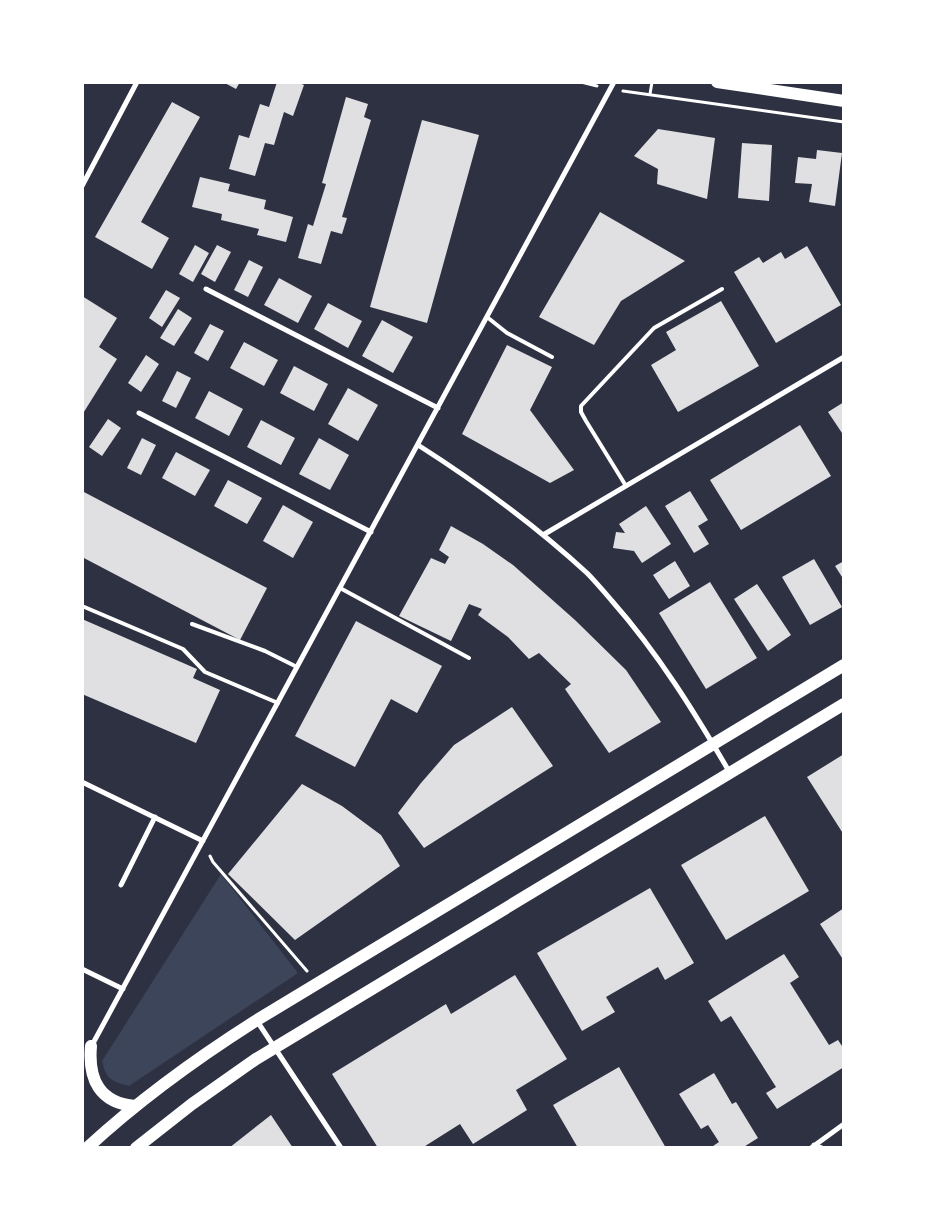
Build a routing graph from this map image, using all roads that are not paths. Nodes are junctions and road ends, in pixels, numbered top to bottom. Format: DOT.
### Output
graph roads {
  1 [pos="137,82"];
  2 [pos="614,82"];
  3 [pos="718,82"];
  4 [pos="844,101"];
  5 [pos="82,186"];
  6 [pos="206,289"];
  7 [pos="722,289"];
  8 [pos="487,317"];
  9 [pos="552,357"];
  10 [pos="844,357"];
  11 [pos="438,408"];
  12 [pos="139,412"];
  13 [pos="418,445"];
  14 [pos="626,486"];
  15 [pos="371,532"];
  16 [pos="543,535"];
  17 [pos="340,588"];
  18 [pos="82,606"];
  19 [pos="192,624"];
  20 [pos="469,658"];
  21 [pos="844,664"];
  22 [pos="298,667"];
  23 [pos="278,703"];
  24 [pos="844,704"];
  25 [pos="713,745"];
  26 [pos="730,774"];
  27 [pos="82,782"];
  28 [pos="155,817"];
  29 [pos="203,841"];
  30 [pos="121,885"];
  31 [pos="82,969"];
  32 [pos="123,989"];
  33 [pos="257,1020"];
  34 [pos="91,1046"];
  35 [pos="275,1048"];
  36 [pos="82,1062"];
  37 [pos="135,1106"];
  38 [pos="844,1124"];
  39 [pos="813,1146"];
  40 [pos="87,1148"];
  41 [pos="136,1148"];
  42 [pos="341,1148"];
  43 [pos="822,1148"];
  1 -- 5 [label="street"];
  2 -- 8 [label="street"];
  3 -- 4 [label="main road"];
  6 -- 11 [label="street"];
  7 -- 14 [label="lane"];
  8 -- 9 [label="lane"];
  8 -- 11 [label="street"];
  10 -- 14 [label="street"];
  11 -- 13 [label="street"];
  12 -- 15 [label="street"];
  13 -- 15 [label="street"];
  13 -- 16 [label="street"];
  14 -- 16 [label="street"];
  15 -- 17 [label="street"];
  16 -- 25 [label="street"];
  17 -- 20 [label="lane"];
  17 -- 22 [label="street"];
  18 -- 23 [label="lane"];
  19 -- 22 [label="lane"];
  21 -- 25 [label="main road"];
  22 -- 23 [label="street"];
  23 -- 29 [label="street"];
  24 -- 26 [label="main road"];
  25 -- 26 [label="street"];
  25 -- 33 [label="main road"];
  26 -- 35 [label="main road"];
  27 -- 28 [label="street"];
  28 -- 29 [label="street"];
  28 -- 30 [label="street"];
  29 -- 32 [label="street"];
  31 -- 32 [label="street"];
  32 -- 34 [label="street"];
  33 -- 35 [label="street"];
  33 -- 37 [label="main road"];
  34 -- 36 [label="street"];
  34 -- 37 [label="main road"];
  35 -- 41 [label="main road"];
  35 -- 42 [label="street"];
  37 -- 40 [label="main road"];
  38 -- 39 [label="street"];
  39 -- 43 [label="street"];
}
